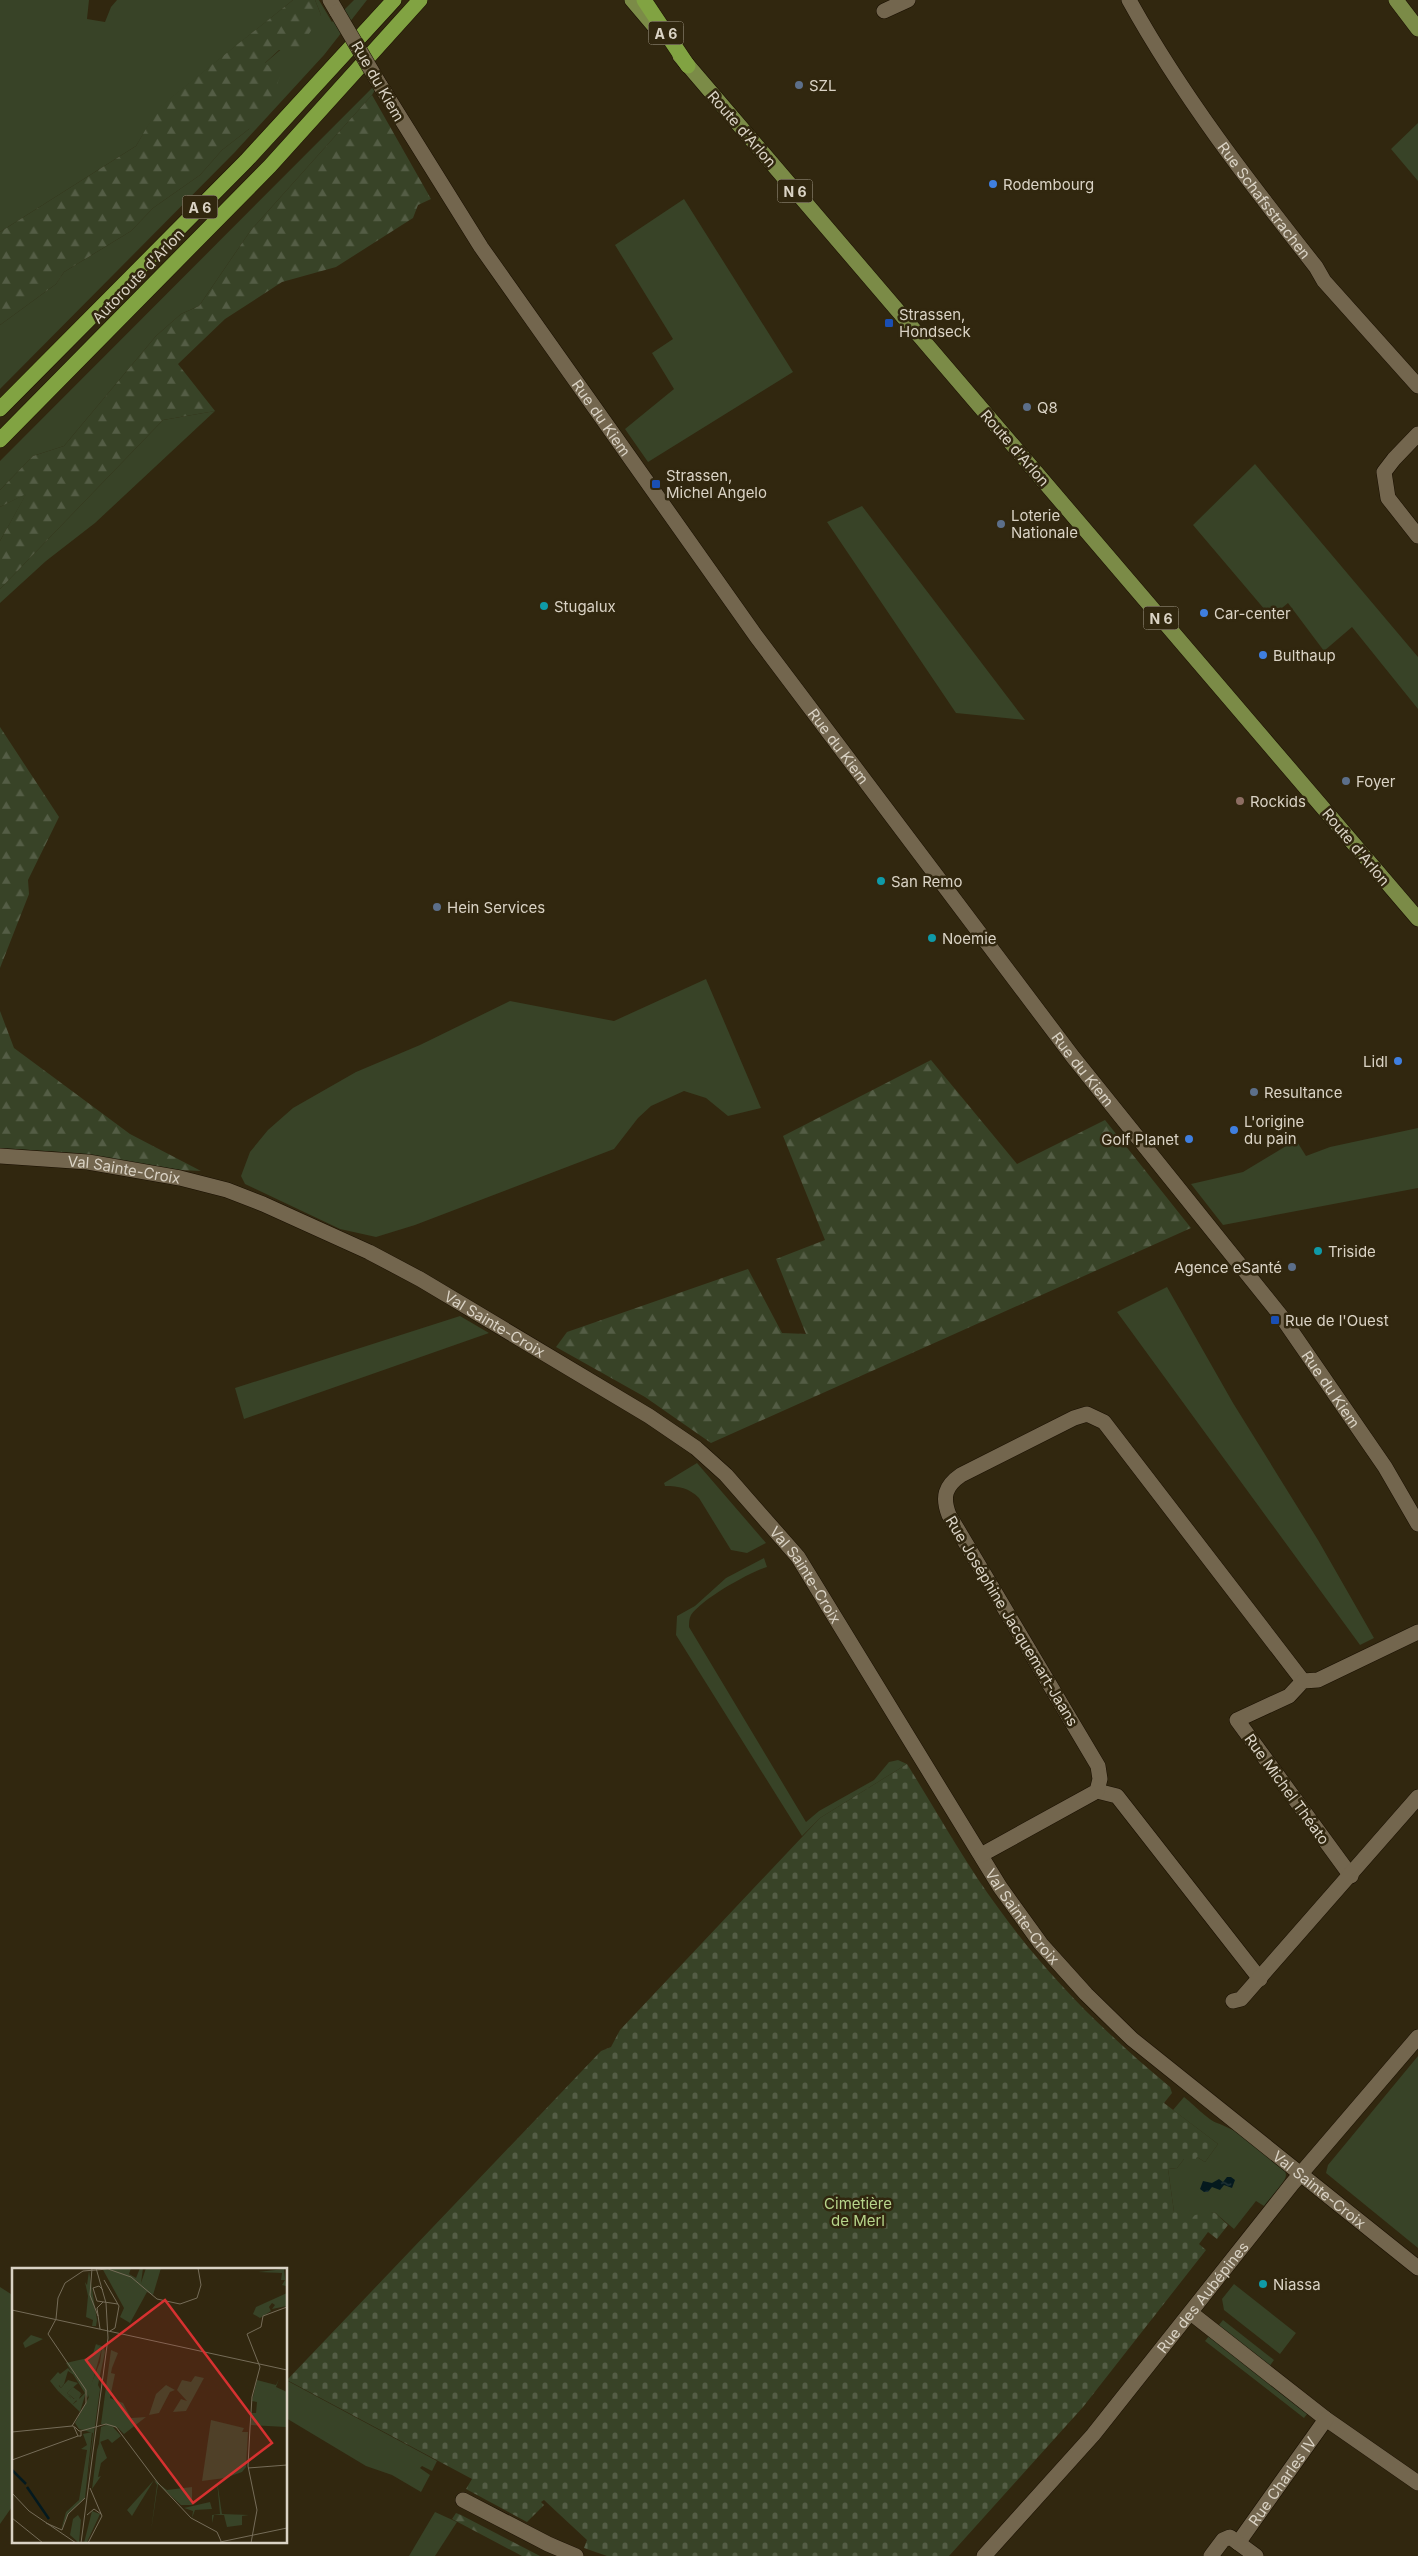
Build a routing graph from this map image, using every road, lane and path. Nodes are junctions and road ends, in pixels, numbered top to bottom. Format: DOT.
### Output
graph roads {
  1 [pos="394,0"];
  2 [pos="420,0"];
  3 [pos="632,0"];
  4 [pos="644,0"];
  5 [pos="908,0"];
  6 [pos="1130,0"];
  7 [pos="1396,0"];
  8 [pos="334,6"];
  9 [pos="884,11"];
  10 [pos="1418,29"];
  11 [pos="688,66"];
  12 [pos="1418,386"];
  13 [pos="0,409"];
  14 [pos="1418,434"];
  15 [pos="0,440"];
  16 [pos="1418,536"];
  17 [pos="1418,919"];
  18 [pos="0,1156"];
  19 [pos="1418,1524"];
  20 [pos="1418,1632"];
  21 [pos="1302,1681"];
  22 [pos="1098,1791"];
  23 [pos="1418,1796"];
  24 [pos="981,1855"];
  25 [pos="1351,1876"];
  26 [pos="1260,1978"];
  27 [pos="1234,2001"];
  28 [pos="1418,2037"];
  29 [pos="1302,2173"];
  30 [pos="1418,2268"];
  31 [pos="1191,2313"];
  32 [pos="1326,2419"];
  33 [pos="1418,2483"];
  34 [pos="463,2500"];
  35 [pos="1238,2543"];
  36 [pos="576,2556"];
  37 [pos="984,2556"];
  38 [pos="1210,2556"];
  39 [pos="1256,2556"];
  1 -- 13 [label="highway, Autoroute d'Arlon / A 6"];
  2 -- 15 [label="highway, Autoroute d'Arlon / A 6"];
  3 -- 11 [label="main road, Route d'Arlon / N 6"];
  4 -- 11 [label="highway, A 6"];
  5 -- 9 [label="street"];
  6 -- 12 [label="street, Rue Schafsstrachen"];
  7 -- 10 [label="main road"];
  8 -- 19 [label="street, Rue du Kiem, bridge"];
  11 -- 17 [label="main road, Route d'Arlon / N 6"];
  14 -- 16 [label="street"];
  18 -- 24 [label="street, Val Sainte-Croix"];
  20 -- 21 [label="street"];
  21 -- 22 [label="street, Rue Joséphine Jacquemart-Jaans"];
  21 -- 25 [label="street, Rue Michel Théato"];
  22 -- 24 [label="street"];
  22 -- 26 [label="street"];
  23 -- 25 [label="street"];
  24 -- 29 [label="street, Val Sainte-Croix"];
  25 -- 26 [label="street"];
  26 -- 27 [label="street"];
  28 -- 29 [label="street, Rue des Aubépines"];
  29 -- 30 [label="street, Val Sainte-Croix"];
  29 -- 31 [label="street, Rue des Aubépines"];
  31 -- 32 [label="street"];
  31 -- 37 [label="street, Rue des Aubépines"];
  32 -- 33 [label="street"];
  32 -- 35 [label="street, Rue Charles IV"];
  34 -- 36 [label="street"];
  35 -- 38 [label="street"];
  35 -- 39 [label="street"];
}
